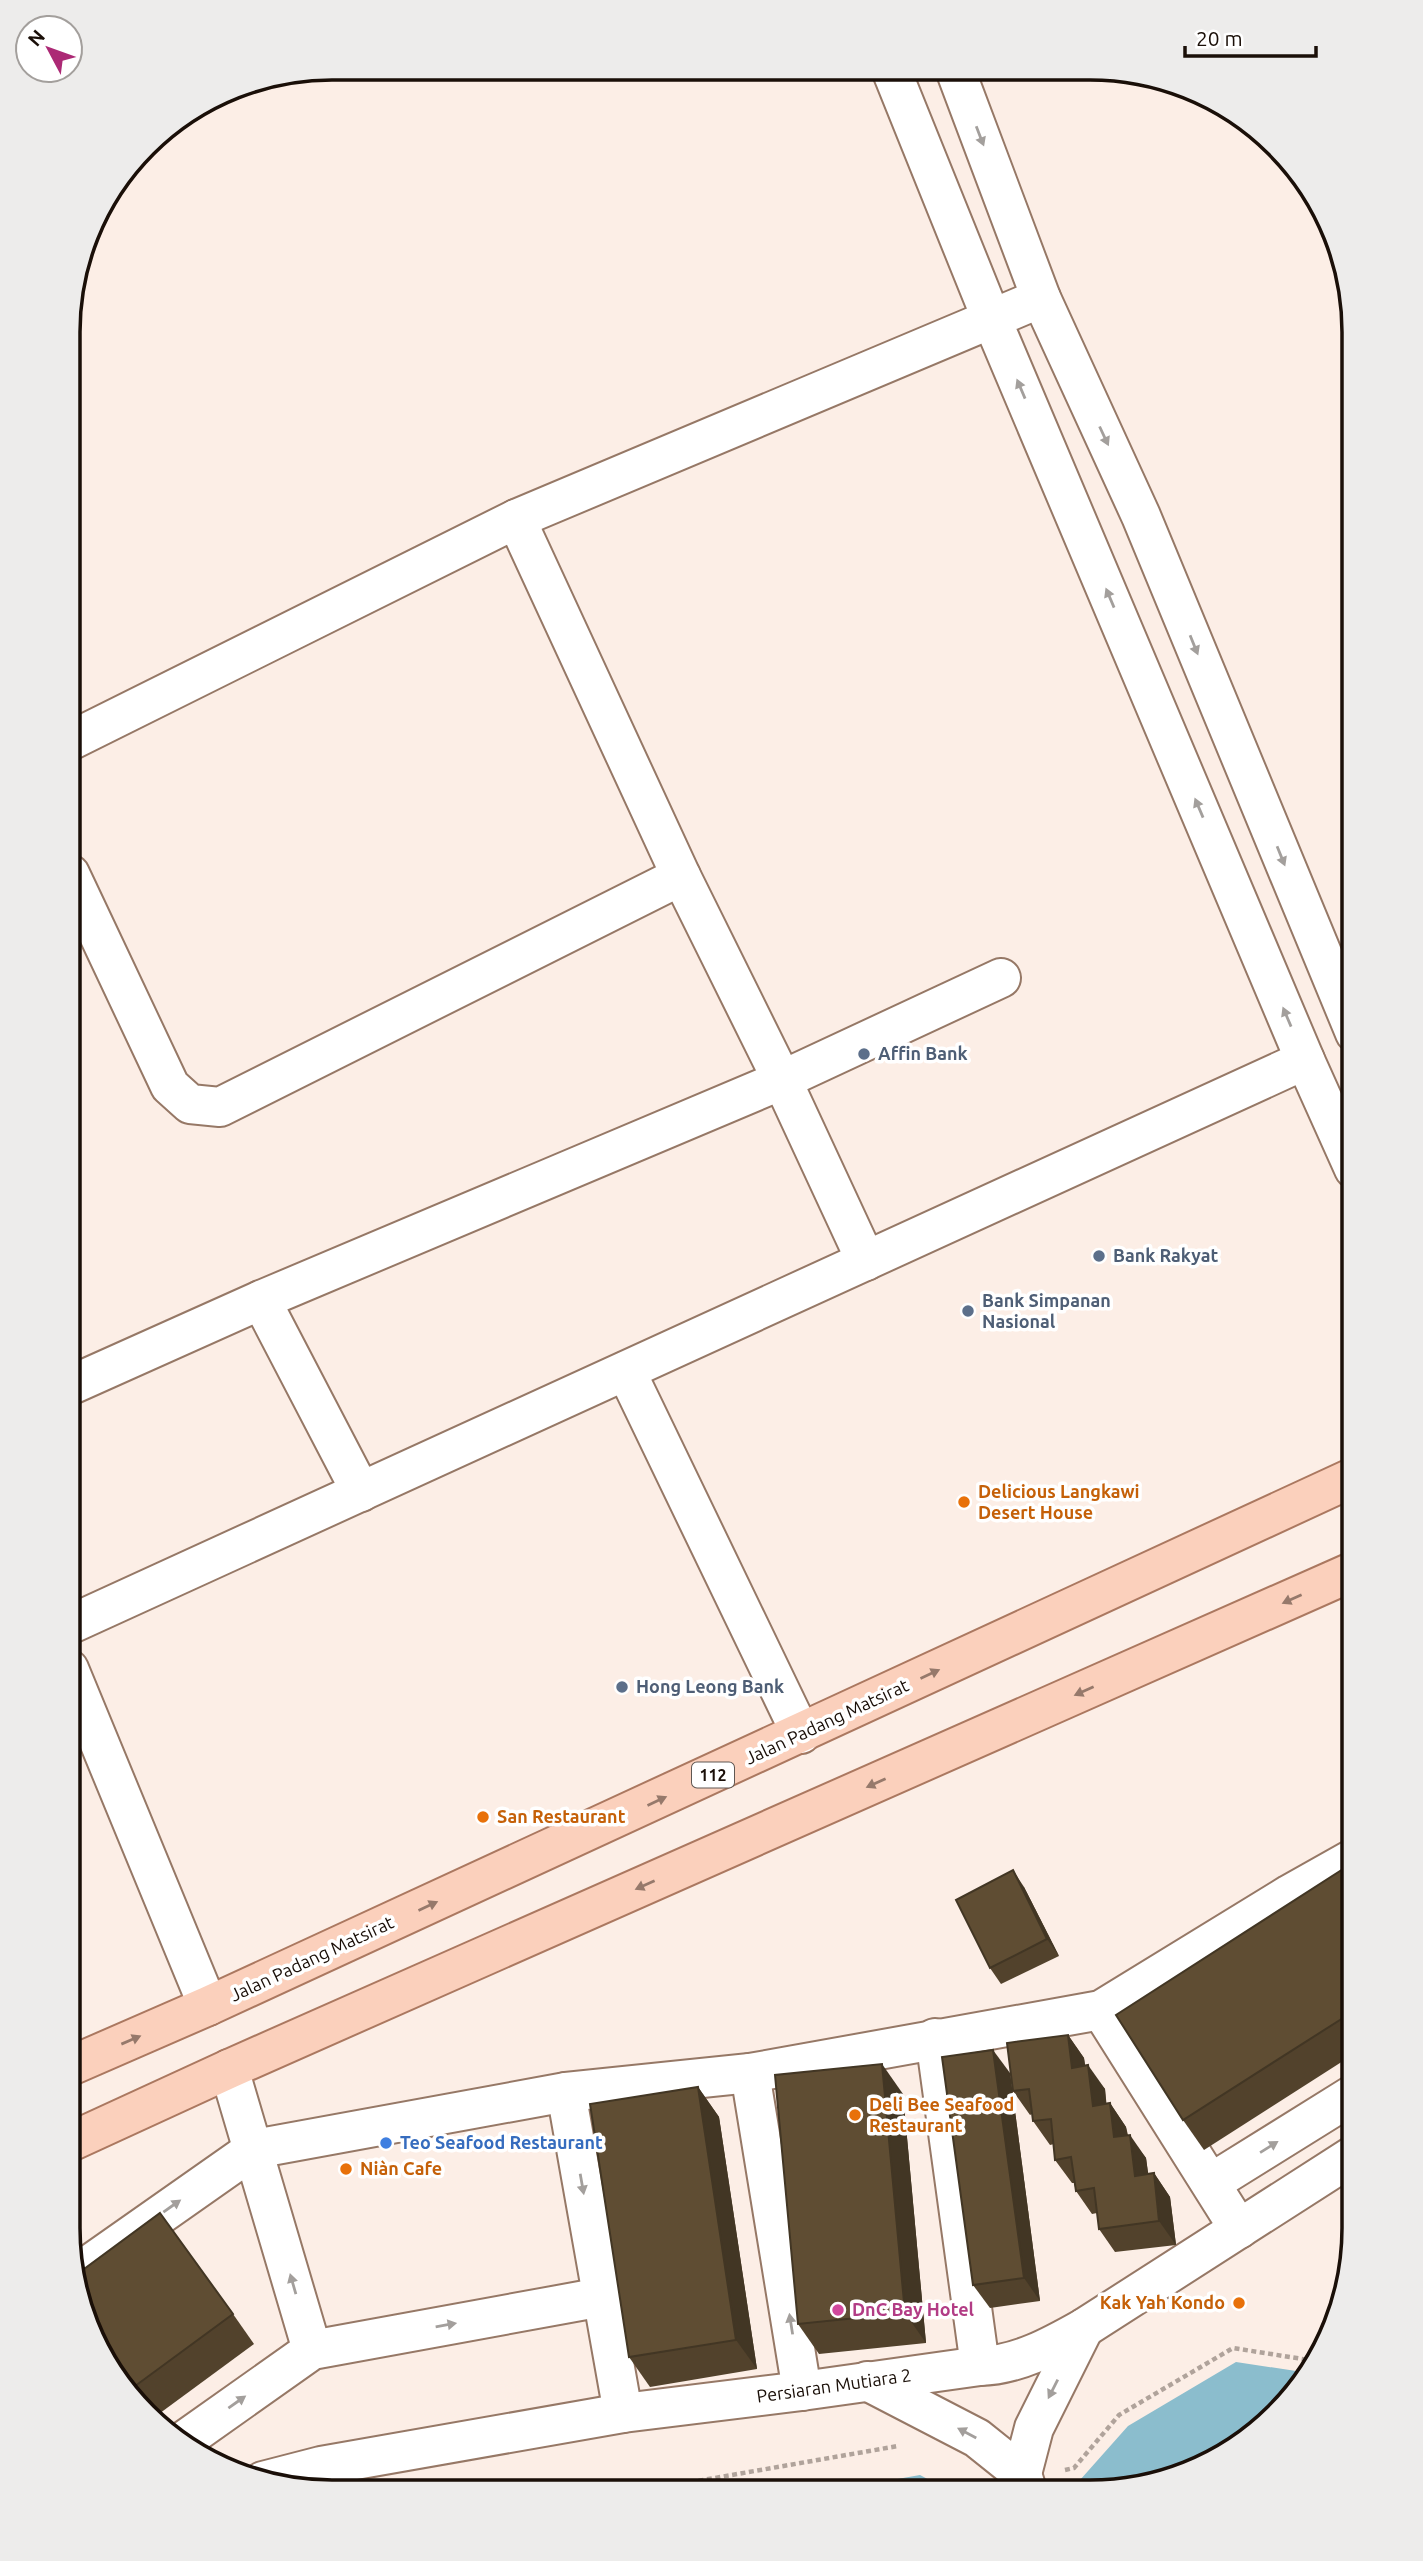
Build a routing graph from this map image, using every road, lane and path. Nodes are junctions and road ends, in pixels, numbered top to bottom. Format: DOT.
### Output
graph roads {
  1 [pos="895,80"];
  2 [pos="959,80"];
  3 [pos="1041,298"];
  4 [pos="992,320"];
  5 [pos="516,519"];
  6 [pos="80,736"];
  7 [pos="681,876"];
  8 [pos="80,895"];
  9 [pos="1001,978"];
  10 [pos="1342,1003"];
  11 [pos="1305,1060"];
  12 [pos="782,1080"];
  13 [pos="1342,1142"];
  14 [pos="866,1261"];
  15 [pos="261,1300"];
  16 [pos="626,1371"];
  17 [pos="80,1381"];
  18 [pos="1342,1482"];
  19 [pos="361,1492"];
  20 [pos="1342,1576"];
  21 [pos="80,1620"];
  22 [pos="80,1696"];
  23 [pos="801,1734"];
  24 [pos="1342,1865"];
  25 [pos="208,2007"];
  26 [pos="1101,2010"];
  27 [pos="935,2038"];
  28 [pos="80,2062"];
  29 [pos="229,2069"];
  30 [pos="750,2073"];
  31 [pos="566,2092"];
  32 [pos="1342,2101"];
  33 [pos="80,2137"];
  34 [pos="254,2149"];
  35 [pos="1342,2163"];
  36 [pos="1211,2182"];
  37 [pos="1239,2229"];
  38 [pos="84,2268"];
  39 [pos="602,2297"];
  40 [pos="1084,2328"];
  41 [pos="312,2350"];
  42 [pos="1305,2359"];
  43 [pos="980,2366"];
  44 [pos="867,2381"];
  45 [pos="802,2391"];
  46 [pos="623,2413"];
  47 [pos="190,2436"];
  48 [pos="898,2446"];
  49 [pos="283,2476"];
  50 [pos="703,2480"];
  51 [pos="1022,2480"];
  52 [pos="1025,2480"];
  53 [pos="1035,2480"];
  1 -- 4 [label="street"];
  2 -- 3 [label="street, one-way"];
  3 -- 4 [label="street"];
  3 -- 10 [label="street, one-way"];
  4 -- 5 [label="street"];
  11 -- 4 [label="street, one-way"];
  5 -- 6 [label="street"];
  5 -- 7 [label="street"];
  7 -- 8 [label="street"];
  7 -- 12 [label="street"];
  9 -- 12 [label="street"];
  11 -- 13 [label="street"];
  11 -- 14 [label="street"];
  12 -- 14 [label="street"];
  12 -- 15 [label="street"];
  14 -- 16 [label="street"];
  15 -- 17 [label="street"];
  15 -- 19 [label="street"];
  16 -- 19 [label="street"];
  16 -- 23 [label="street"];
  23 -- 18 [label="main road, Jalan Padang Matsirat / 112, one-way"];
  19 -- 21 [label="street"];
  20 -- 29 [label="main road, one-way"];
  22 -- 25 [label="street"];
  25 -- 23 [label="main road, Jalan Padang Matsirat / 112, one-way"];
  24 -- 26 [label="street"];
  28 -- 25 [label="main road, Jalan Padang Matsirat / 112, one-way"];
  26 -- 27 [label="street"];
  26 -- 36 [label="street"];
  27 -- 30 [label="street"];
  27 -- 43 [label="street"];
  29 -- 33 [label="main road"];
  29 -- 34 [label="street"];
  30 -- 31 [label="street"];
  45 -- 30 [label="street, one-way"];
  31 -- 34 [label="street"];
  31 -- 39 [label="street, one-way"];
  36 -- 32 [label="street, one-way"];
  38 -- 34 [label="street, one-way"];
  41 -- 34 [label="street, one-way"];
  35 -- 37 [label="street, Persiaran Mutiara 2"];
  36 -- 37 [label="street"];
  37 -- 40 [label="street, Persiaran Mutiara 2"];
  41 -- 39 [label="street, one-way"];
  39 -- 46 [label="street"];
  40 -- 43 [label="street, Persiaran Mutiara 2"];
  40 -- 52 [label="street, one-way"];
  47 -- 41 [label="street, one-way"];
  42 -- 53 [label="path"];
  43 -- 44 [label="street, Persiaran Mutiara 2"];
  44 -- 45 [label="street, Persiaran Mutiara 2"];
  51 -- 44 [label="street, one-way"];
  45 -- 46 [label="street, Persiaran Mutiara 2"];
  46 -- 49 [label="street, Persiaran Mutiara 2"];
  48 -- 50 [label="path"];
}
